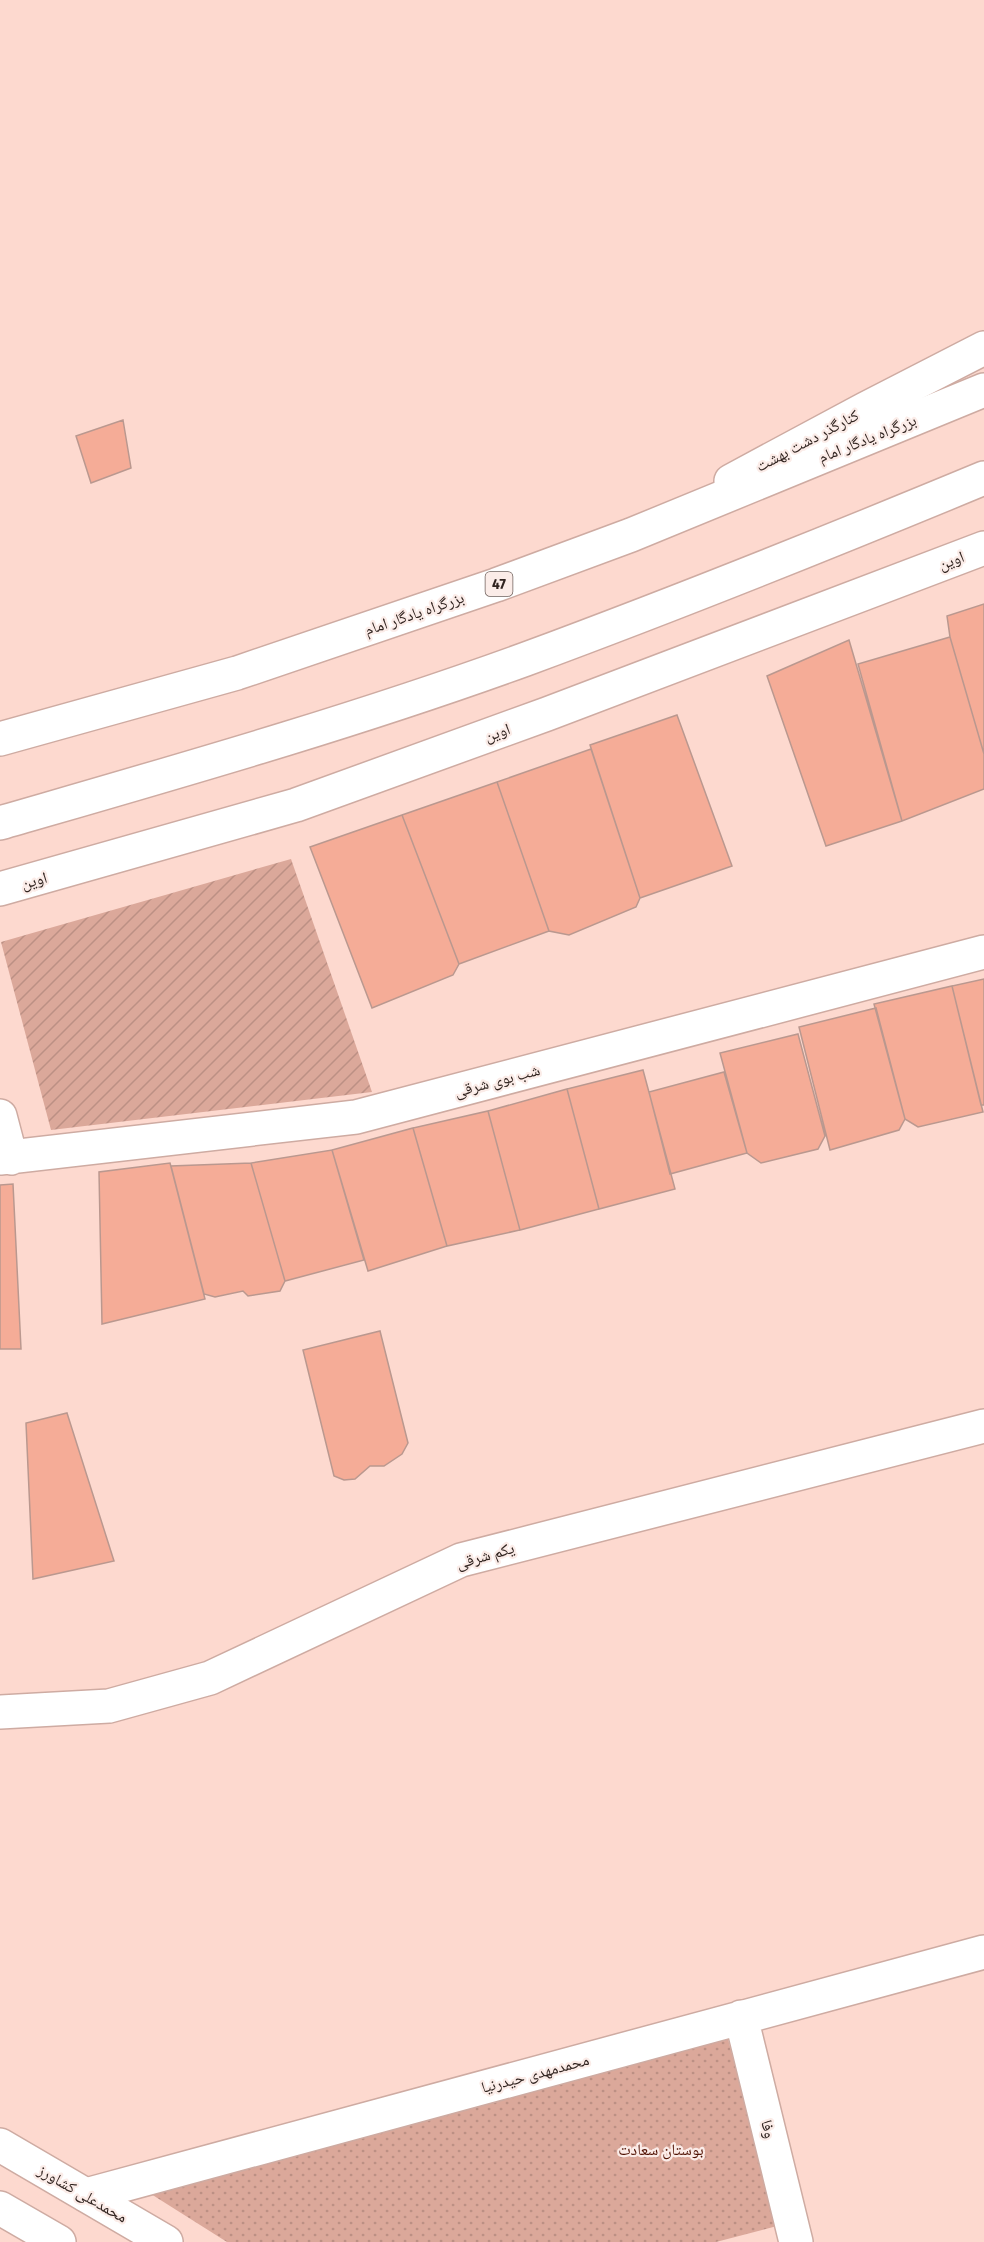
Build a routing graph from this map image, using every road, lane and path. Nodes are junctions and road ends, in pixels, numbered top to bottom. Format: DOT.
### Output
graph roads {
  1 [pos="984,348"];
  2 [pos="984,390"];
  3 [pos="984,478"];
  4 [pos="631,535"];
  5 [pos="984,548"];
  6 [pos="0,739"];
  7 [pos="0,823"];
  8 [pos="0,889"];
  9 [pos="984,952"];
  10 [pos="0,1116"];
  11 [pos="5,1158"];
  12 [pos="984,1426"];
  13 [pos="0,1712"];
  14 [pos="984,1952"];
  15 [pos="741,2017"];
  16 [pos="0,2145"];
  17 [pos="86,2194"];
  18 [pos="0,2208"];
  19 [pos="59,2242"];
  20 [pos="166,2242"];
  21 [pos="796,2242"];
  1 -- 4 [label="main road, کنارگذر دشت بهشت"];
  2 -- 4 [label="main road, بزرگراه یادگار امام / 47"];
  3 -- 7 [label="main road"];
  4 -- 6 [label="main road, بزرگراه یادگار امام / 47"];
  5 -- 8 [label="main road, اوین"];
  9 -- 11 [label="main road, شب بوی شرقی"];
  10 -- 11 [label="main road"];
  12 -- 13 [label="main road, یکم شرقی"];
  14 -- 15 [label="main road, محمدمهدی حیدرنیا"];
  15 -- 17 [label="main road, محمدمهدی حیدرنیا"];
  15 -- 21 [label="main road, وفا"];
  16 -- 17 [label="main road, محمدعلی کشاورز"];
  17 -- 20 [label="main road, محمدعلی کشاورز"];
  18 -- 19 [label="main road"];
}
